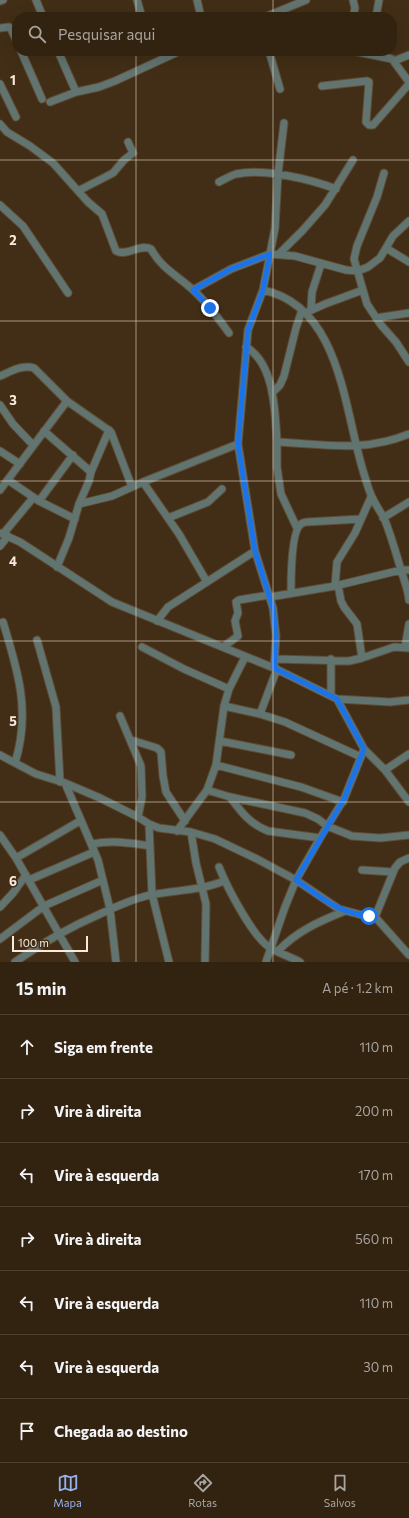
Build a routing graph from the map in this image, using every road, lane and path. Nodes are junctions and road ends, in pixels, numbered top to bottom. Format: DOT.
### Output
graph roads {
  1 [pos="3,0"];
  2 [pos="36,0"];
  3 [pos="137,0"];
  4 [pos="197,0"];
  5 [pos="283,0"];
  6 [pos="306,0"];
  7 [pos="354,0"];
  8 [pos="379,0"];
  9 [pos="0,1"];
  10 [pos="289,7"];
  11 [pos="41,12"];
  12 [pos="141,12"];
  13 [pos="200,12"];
  14 [pos="278,12"];
  15 [pos="354,12"];
  16 [pos="377,12"];
  17 [pos="0,28"];
  18 [pos="12,31"];
  19 [pos="409,54"];
  20 [pos="23,56"];
  21 [pos="60,56"];
  22 [pos="162,56"];
  23 [pos="169,56"];
  24 [pos="270,56"];
  25 [pos="381,56"];
  26 [pos="163,59"];
  27 [pos="394,61"];
  28 [pos="409,83"];
  29 [pos="0,84"];
  30 [pos="322,86"];
  31 [pos="280,89"];
  32 [pos="76,92"];
  33 [pos="42,99"];
  34 [pos="50,102"];
  35 [pos="16,117"];
  36 [pos="284,122"];
  37 [pos="1,128"];
  38 [pos="128,142"];
  39 [pos="353,160"];
  40 [pos="384,173"];
  41 [pos="278,174"];
  42 [pos="219,182"];
  43 [pos="336,189"];
  44 [pos="78,191"];
  45 [pos="0,205"];
  46 [pos="409,221"];
  47 [pos="386,248"];
  48 [pos="270,254"];
  49 [pos="278,254"];
  50 [pos="409,262"];
  51 [pos="322,264"];
  52 [pos="358,270"];
  53 [pos="193,290"];
  54 [pos="263,290"];
  55 [pos="363,290"];
  56 [pos="68,293"];
  57 [pos="306,311"];
  58 [pos="409,313"];
  59 [pos="376,318"];
  60 [pos="229,333"];
  61 [pos="246,347"];
  62 [pos="409,362"];
  63 [pos="0,376"];
  64 [pos="272,393"];
  65 [pos="67,400"];
  66 [pos="0,405"];
  67 [pos="109,430"];
  68 [pos="44,431"];
  69 [pos="409,434"];
  70 [pos="277,442"];
  71 [pos="238,444"];
  72 [pos="33,445"];
  73 [pos="357,446"];
  74 [pos="0,451"];
  75 [pos="73,456"];
  76 [pos="20,464"];
  77 [pos="91,472"];
  78 [pos="8,480"];
  79 [pos="143,482"];
  80 [pos="132,487"];
  81 [pos="222,489"];
  82 [pos="0,490"];
  83 [pos="372,497"];
  84 [pos="36,499"];
  85 [pos="409,502"];
  86 [pos="79,504"];
  87 [pos="168,518"];
  88 [pos="383,518"];
  89 [pos="75,519"];
  90 [pos="361,519"];
  91 [pos="297,528"];
  92 [pos="4,534"];
  93 [pos="0,546"];
  94 [pos="255,551"];
  95 [pos="57,567"];
  96 [pos="401,570"];
  97 [pos="409,570"];
  98 [pos="207,582"];
  99 [pos="337,586"];
  100 [pos="291,593"];
  101 [pos="269,596"];
  102 [pos="409,600"];
  103 [pos="157,621"];
  104 [pos="3,622"];
  105 [pos="409,624"];
  106 [pos="37,640"];
  107 [pos="142,647"];
  108 [pos="223,647"];
  109 [pos="407,648"];
  110 [pos="245,657"];
  111 [pos="362,658"];
  112 [pos="275,659"];
  113 [pos="331,659"];
  114 [pos="276,668"];
  115 [pos="229,689"];
  116 [pos="334,697"];
  117 [pos="409,700"];
  118 [pos="224,706"];
  119 [pos="260,714"];
  120 [pos="120,716"];
  121 [pos="131,740"];
  122 [pos="220,740"];
  123 [pos="364,749"];
  124 [pos="409,754"];
  125 [pos="0,755"];
  126 [pos="291,755"];
  127 [pos="361,757"];
  128 [pos="15,763"];
  129 [pos="216,765"];
  130 [pos="385,770"];
  131 [pos="62,783"];
  132 [pos="207,790"];
  133 [pos="407,795"];
  134 [pos="230,797"];
  135 [pos="343,802"];
  136 [pos="409,802"];
  137 [pos="138,817"];
  138 [pos="80,821"];
  139 [pos="185,821"];
  140 [pos="149,824"];
  141 [pos="327,826"];
  142 [pos="177,831"];
  143 [pos="191,832"];
  144 [pos="409,834"];
  145 [pos="0,835"];
  146 [pos="320,838"];
  147 [pos="92,844"];
  148 [pos="150,846"];
  149 [pos="94,852"];
  150 [pos="16,858"];
  151 [pos="409,858"];
  152 [pos="219,867"];
  153 [pos="362,870"];
  154 [pos="393,872"];
  155 [pos="27,878"];
  156 [pos="103,880"];
  157 [pos="296,880"];
  158 [pos="224,881"];
  159 [pos="201,887"];
  160 [pos="152,894"];
  161 [pos="44,906"];
  162 [pos="0,907"];
  163 [pos="110,909"];
  164 [pos="345,911"];
  165 [pos="375,917"];
  166 [pos="59,934"];
  167 [pos="0,940"];
  168 [pos="275,950"];
  169 [pos="409,955"];
  170 [pos="15,962"];
  171 [pos="75,962"];
  172 [pos="116,962"];
  173 [pos="169,962"];
  174 [pos="205,962"];
  175 [pos="266,962"];
  176 [pos="300,962"];
  1 -- 9 [label="street"];
  2 -- 11 [label="street"];
  3 -- 12 [label="street"];
  4 -- 13 [label="street"];
  5 -- 10 [label="street"];
  6 -- 10 [label="street"];
  7 -- 15 [label="street"];
  8 -- 16 [label="street"];
  10 -- 14 [label="street"];
  17 -- 18 [label="street"];
  19 -- 27 [label="street"];
  20 -- 33 [label="street"];
  21 -- 32 [label="street"];
  22 -- 26 [label="street"];
  23 -- 26 [label="street"];
  24 -- 31 [label="street"];
  25 -- 27 [label="street"];
  26 -- 32 [label="street"];
  27 -- 28 [label="street"];
  28 -- 30 [label="street"];
  29 -- 35 [label="street"];
  32 -- 34 [label="street"];
  36 -- 41 [label="street"];
  37 -- 44 [label="street"];
  38 -- 44 [label="street"];
  39 -- 43 [label="street"];
  40 -- 52 [label="street"];
  41 -- 42 [label="street"];
  41 -- 43 [label="street"];
  41 -- 48 [label="street"];
  43 -- 49 [label="street"];
  44 -- 53 [label="street"];
  45 -- 56 [label="street"];
  46 -- 47 [label="street"];
  47 -- 50 [label="street"];
  47 -- 52 [label="street"];
  48 -- 49 [label="street"];
  48 -- 53 [label="street"];
  48 -- 54 [label="street"];
  49 -- 51 [label="street"];
  51 -- 52 [label="street"];
  51 -- 57 [label="street"];
  52 -- 55 [label="street"];
  53 -- 60 [label="street"];
  54 -- 57 [label="street"];
  54 -- 61 [label="street"];
  55 -- 57 [label="street"];
  55 -- 59 [label="street"];
  57 -- 64 [label="street"];
  57 -- 73 [label="street"];
  58 -- 59 [label="street"];
  59 -- 62 [label="street"];
  61 -- 64 [label="street"];
  61 -- 71 [label="street"];
  63 -- 65 [label="street"];
  64 -- 70 [label="street"];
  65 -- 67 [label="street"];
  65 -- 68 [label="street"];
  66 -- 72 [label="street"];
  67 -- 77 [label="street"];
  67 -- 80 [label="street"];
  68 -- 72 [label="street"];
  68 -- 75 [label="street"];
  69 -- 73 [label="street"];
  70 -- 73 [label="street"];
  70 -- 91 [label="street"];
  71 -- 79 [label="street"];
  71 -- 94 [label="street"];
  72 -- 76 [label="street"];
  73 -- 83 [label="street"];
  74 -- 76 [label="street"];
  75 -- 77 [label="street"];
  75 -- 84 [label="street"];
  76 -- 78 [label="street"];
  77 -- 86 [label="street"];
  78 -- 82 [label="street"];
  78 -- 84 [label="street"];
  79 -- 80 [label="street"];
  79 -- 87 [label="street"];
  80 -- 86 [label="street"];
  81 -- 87 [label="street"];
  83 -- 88 [label="street"];
  83 -- 90 [label="street"];
  84 -- 89 [label="street"];
  84 -- 92 [label="street"];
  85 -- 88 [label="street"];
  86 -- 89 [label="street"];
  87 -- 98 [label="street"];
  88 -- 96 [label="street"];
  89 -- 95 [label="street"];
  90 -- 91 [label="street"];
  90 -- 99 [label="street"];
  91 -- 100 [label="street"];
  92 -- 93 [label="street"];
  92 -- 95 [label="street"];
  94 -- 98 [label="street"];
  94 -- 101 [label="street"];
  95 -- 103 [label="street"];
  96 -- 97 [label="street"];
  96 -- 99 [label="street"];
  96 -- 102 [label="street"];
  98 -- 103 [label="street"];
  99 -- 100 [label="street"];
  99 -- 111 [label="street"];
  100 -- 101 [label="street"];
  101 -- 108 [label="street"];
  101 -- 112 [label="street"];
  103 -- 108 [label="street"];
  104 -- 128 [label="street"];
  105 -- 109 [label="street"];
  106 -- 131 [label="street"];
  107 -- 115 [label="street"];
  108 -- 110 [label="street"];
  109 -- 111 [label="street"];
  110 -- 114 [label="street"];
  110 -- 115 [label="street"];
  111 -- 113 [label="street"];
  112 -- 113 [label="street"];
  112 -- 114 [label="street"];
  113 -- 116 [label="street"];
  114 -- 116 [label="street"];
  114 -- 119 [label="street"];
  115 -- 118 [label="street"];
  116 -- 117 [label="street"];
  116 -- 123 [label="street"];
  118 -- 119 [label="street"];
  118 -- 122 [label="street"];
  119 -- 127 [label="street"];
  120 -- 121 [label="street"];
  121 -- 137 [label="street"];
  121 -- 139 [label="street"];
  122 -- 126 [label="street"];
  122 -- 129 [label="street"];
  123 -- 127 [label="street"];
  123 -- 130 [label="street"];
  124 -- 130 [label="street"];
  125 -- 128 [label="street"];
  127 -- 135 [label="street"];
  128 -- 131 [label="street"];
  129 -- 132 [label="street"];
  129 -- 135 [label="street"];
  130 -- 133 [label="street"];
  131 -- 137 [label="street"];
  131 -- 138 [label="street"];
  132 -- 134 [label="street"];
  132 -- 139 [label="street"];
  133 -- 136 [label="street"];
  134 -- 141 [label="street"];
  134 -- 146 [label="street"];
  135 -- 141 [label="street"];
  137 -- 140 [label="street"];
  138 -- 147 [label="street"];
  138 -- 150 [label="street"];
  139 -- 142 [label="street"];
  140 -- 142 [label="street"];
  140 -- 148 [label="street"];
  141 -- 144 [label="street"];
  141 -- 146 [label="street"];
  142 -- 143 [label="street"];
  143 -- 157 [label="street"];
  143 -- 159 [label="street"];
  145 -- 150 [label="street"];
  146 -- 157 [label="street"];
  147 -- 148 [label="street"];
  147 -- 149 [label="street"];
  148 -- 160 [label="street"];
  149 -- 155 [label="street"];
  149 -- 156 [label="street"];
  150 -- 155 [label="street"];
  151 -- 154 [label="street"];
  152 -- 158 [label="street"];
  153 -- 154 [label="street"];
  154 -- 165 [label="street"];
  155 -- 161 [label="street"];
  155 -- 162 [label="street"];
  156 -- 161 [label="street"];
  156 -- 163 [label="street"];
  157 -- 164 [label="street"];
  157 -- 168 [label="street"];
  158 -- 159 [label="street"];
  158 -- 168 [label="street"];
  159 -- 160 [label="street"];
  159 -- 174 [label="street"];
  160 -- 163 [label="street"];
  160 -- 173 [label="street"];
  161 -- 166 [label="street"];
  161 -- 167 [label="street"];
  163 -- 166 [label="street"];
  163 -- 172 [label="street"];
  164 -- 165 [label="street"];
  164 -- 168 [label="street"];
  165 -- 169 [label="street"];
  166 -- 170 [label="street"];
  166 -- 171 [label="street"];
  168 -- 175 [label="street"];
  168 -- 176 [label="street"];
}
